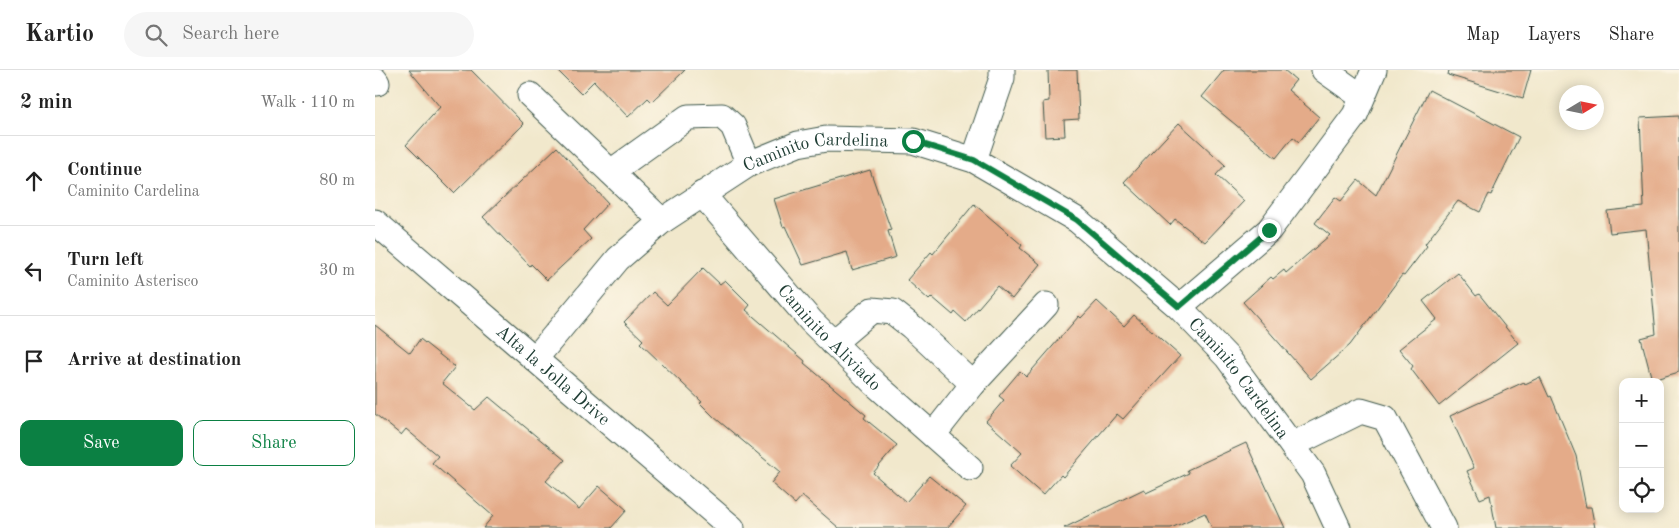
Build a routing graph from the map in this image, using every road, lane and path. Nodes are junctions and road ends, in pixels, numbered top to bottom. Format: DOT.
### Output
graph roads {
  1 [pos="1002,70"];
  2 [pos="1324,70"];
  3 [pos="1374,70"];
  4 [pos="530,95"];
  5 [pos="1362,98"];
  6 [pos="974,160"];
  7 [pos="749,164"];
  8 [pos="611,172"];
  9 [pos="702,194"];
  10 [pos="662,221"];
  11 [pos="375,222"];
  12 [pos="1046,305"];
  13 [pos="1179,307"];
  14 [pos="833,344"];
  15 [pos="535,359"];
  16 [pos="973,384"];
  17 [pos="933,435"];
  18 [pos="1292,445"];
  19 [pos="970,468"];
  20 [pos="732,528"];
  21 [pos="1338,528"];
  22 [pos="1445,528"];
  1 -- 6 [label="street"];
  2 -- 5 [label="street"];
  3 -- 5 [label="street"];
  4 -- 8 [label="street"];
  5 -- 13 [label="street"];
  6 -- 7 [label="street, Caminito Cardelina"];
  6 -- 13 [label="street, Caminito Cardelina"];
  7 -- 8 [label="street"];
  7 -- 9 [label="street, Caminito Cardelina"];
  8 -- 10 [label="street"];
  9 -- 10 [label="street, Caminito Cardelina"];
  9 -- 14 [label="street, Caminito Aliviado"];
  10 -- 15 [label="street, Caminito Cardelina"];
  11 -- 15 [label="street, Alta la Jolla Drive"];
  12 -- 16 [label="street"];
  13 -- 18 [label="street, Caminito Cardelina"];
  14 -- 16 [label="street"];
  14 -- 17 [label="street, Caminito Aliviado"];
  15 -- 20 [label="street, Alta la Jolla Drive"];
  16 -- 17 [label="street"];
  17 -- 19 [label="street, Caminito Aliviado"];
  18 -- 21 [label="street, Caminito Cardelina"];
  18 -- 22 [label="street"];
}
